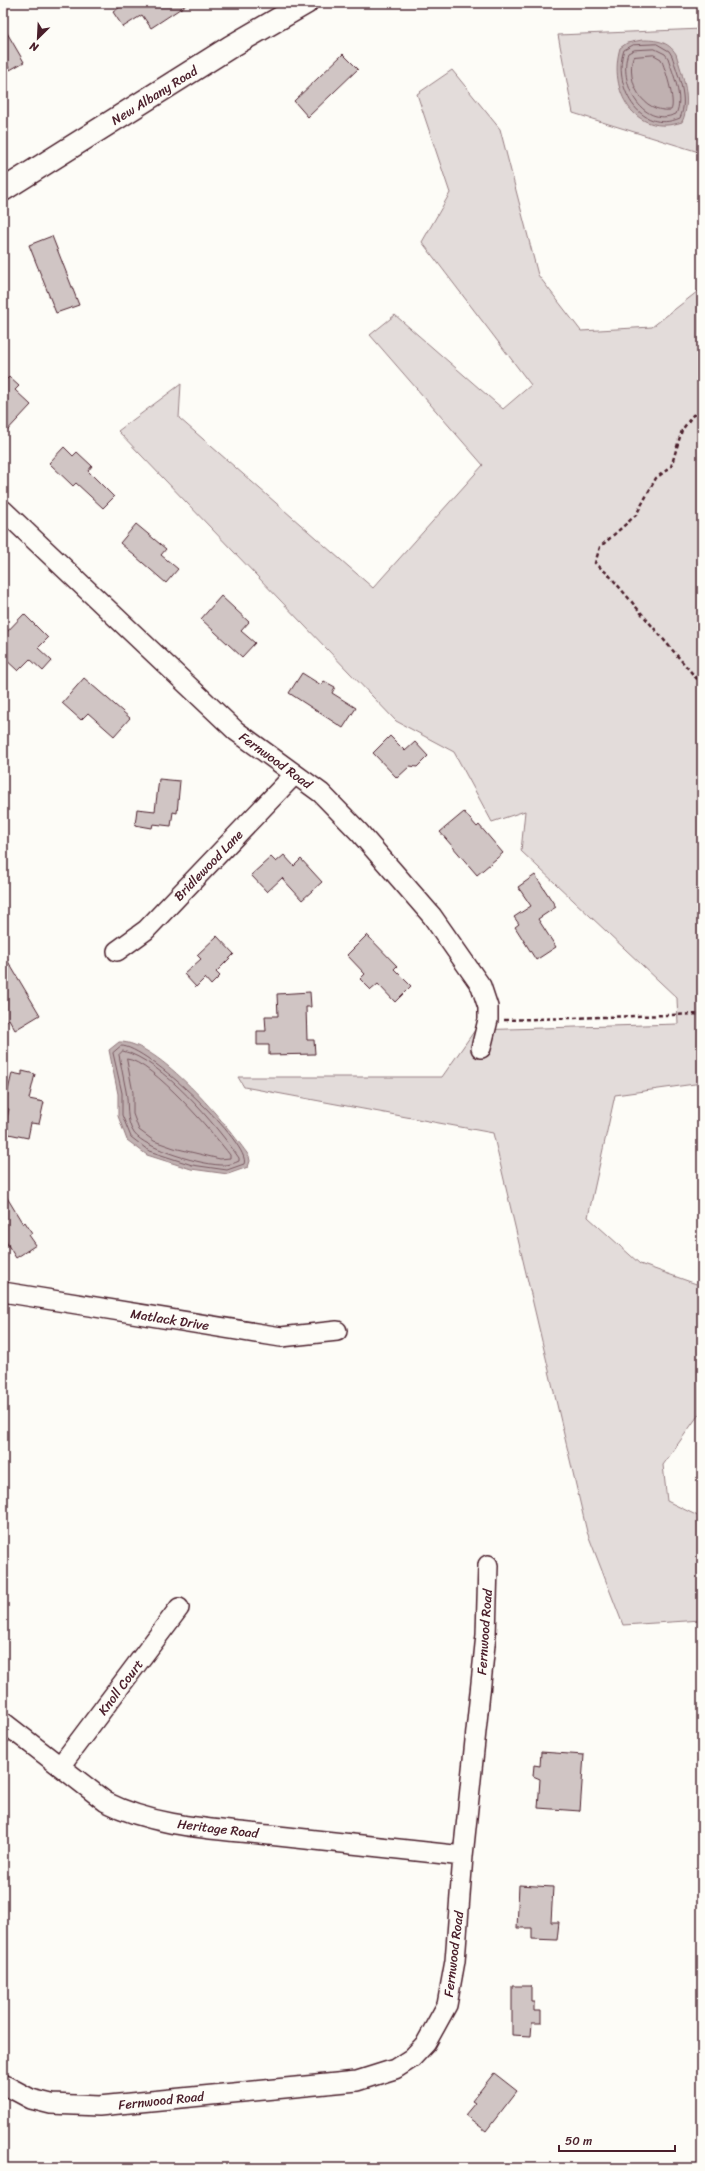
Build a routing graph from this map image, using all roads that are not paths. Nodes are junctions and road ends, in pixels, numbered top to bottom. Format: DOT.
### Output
graph roads {
  1 [pos="306,3"];
  2 [pos="3,190"];
  3 [pos="3,510"];
  4 [pos="295,774"];
  5 [pos="117,951"];
  6 [pos="481,1048"];
  7 [pos="3,1292"];
  8 [pos="337,1331"];
  9 [pos="488,1565"];
  10 [pos="179,1608"];
  11 [pos="3,1722"];
  12 [pos="61,1765"];
  13 [pos="463,1856"];
  14 [pos="3,2084"];
  1 -- 2 [label="main road, New Albany Road"];
  3 -- 4 [label="street, Fernwood Road"];
  4 -- 5 [label="street, Bridlewood Lane"];
  4 -- 6 [label="street, Fernwood Road"];
  7 -- 8 [label="street, Matlack Drive"];
  9 -- 13 [label="street, Fernwood Road"];
  10 -- 12 [label="street, Knoll Court"];
  11 -- 12 [label="street, Heritage Road"];
  12 -- 13 [label="street, Heritage Road"];
  13 -- 14 [label="street, Fernwood Road"];
}
